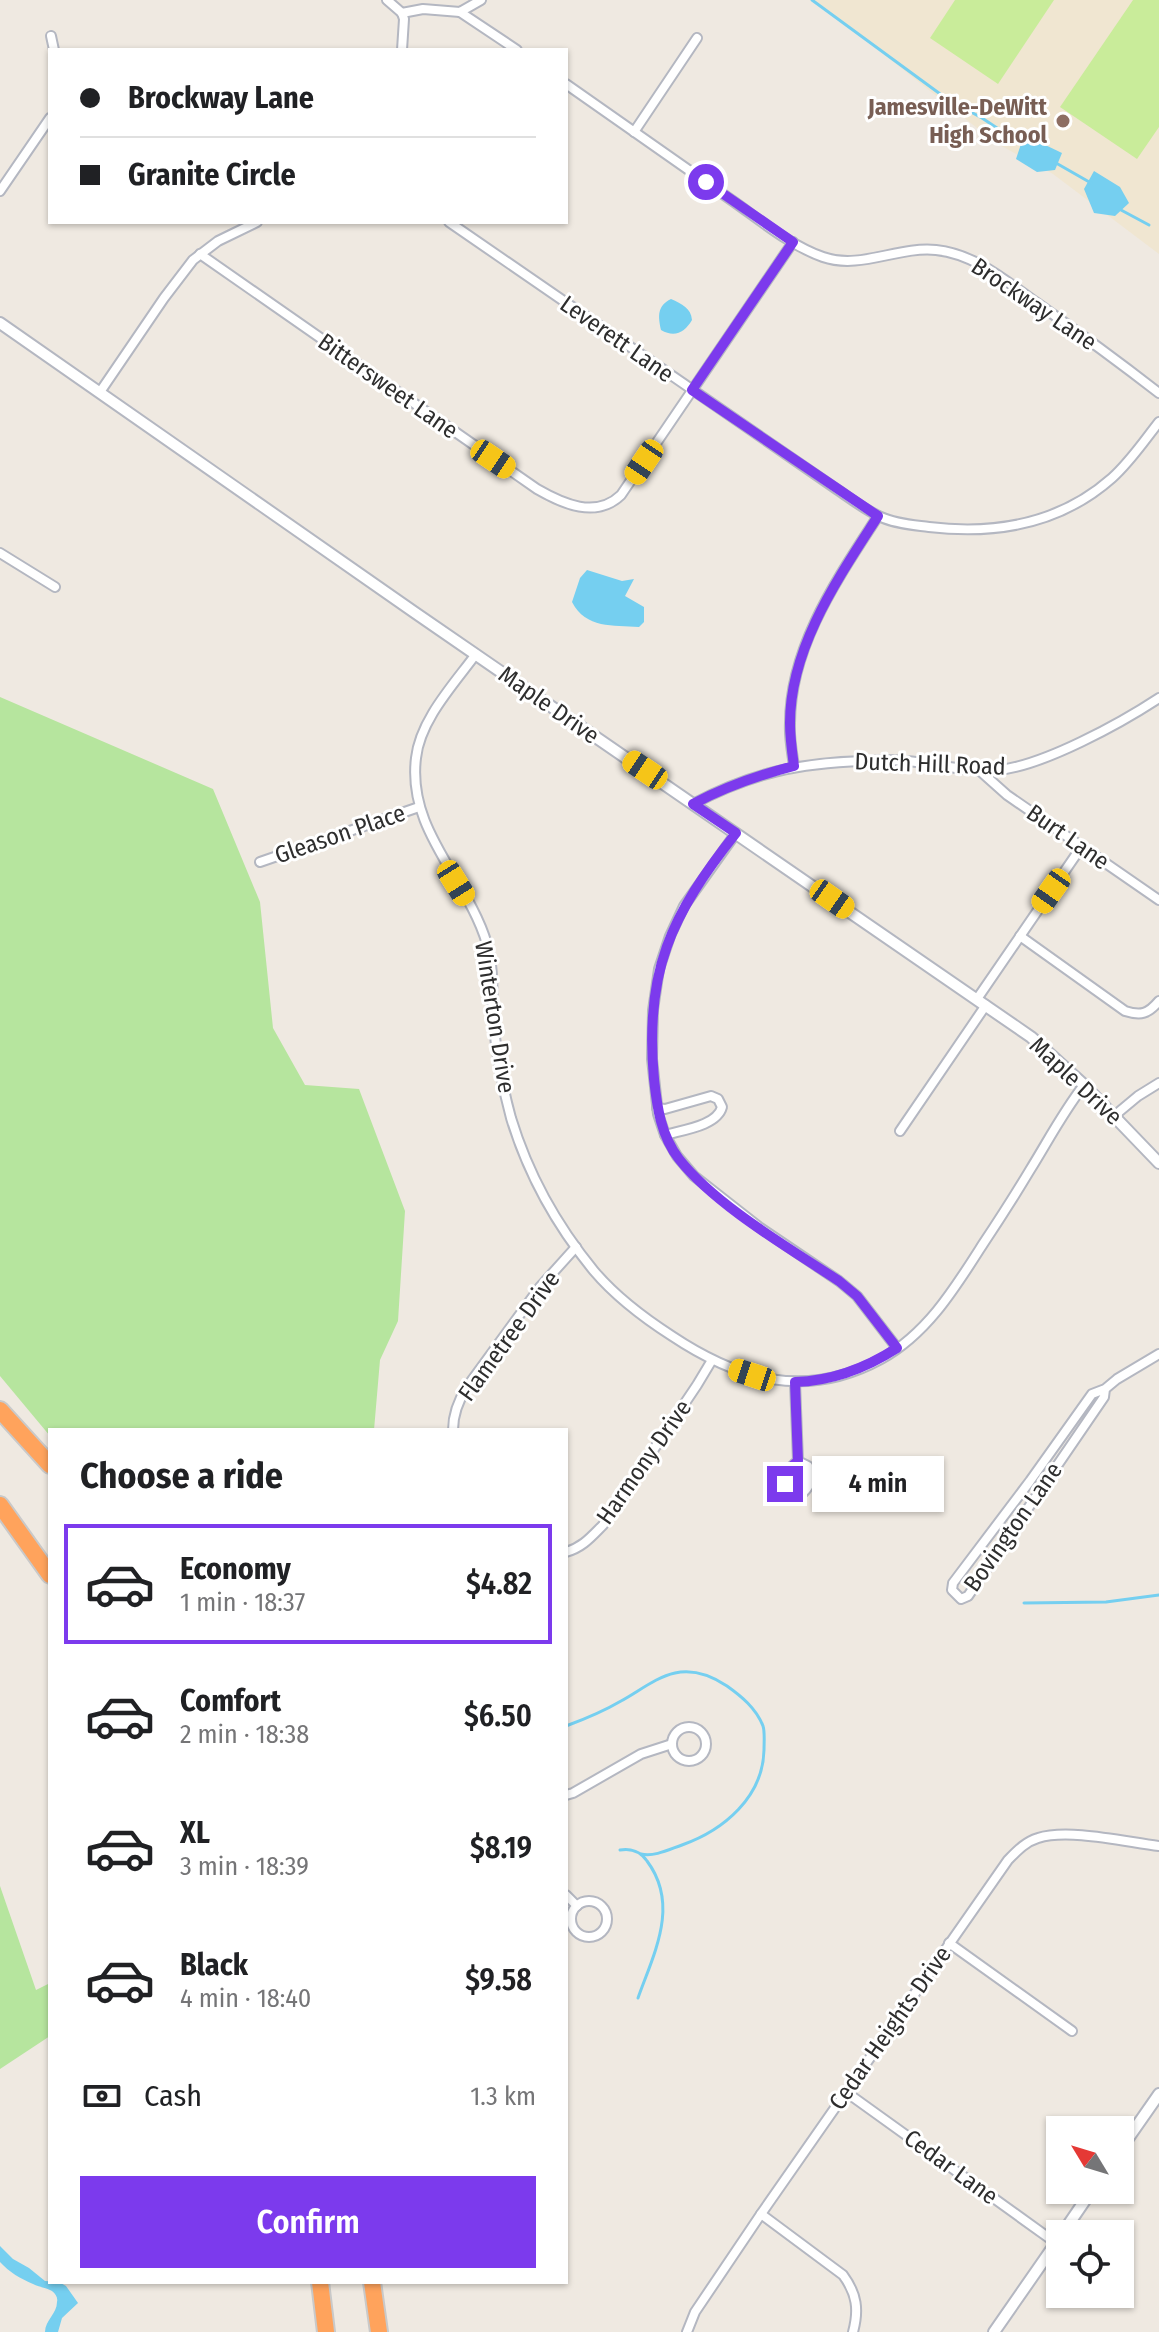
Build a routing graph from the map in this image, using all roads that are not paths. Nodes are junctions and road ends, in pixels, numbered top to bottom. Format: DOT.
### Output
graph roads {
  1 [pos="387,0"];
  2 [pos="481,0"];
  3 [pos="460,12"];
  4 [pos="402,13"];
  5 [pos="51,36"];
  6 [pos="697,38"];
  7 [pos="54,48"];
  8 [pos="402,48"];
  9 [pos="514,48"];
  10 [pos="568,85"];
  11 [pos="48,121"];
  12 [pos="634,132"];
  13 [pos="0,191"];
  14 [pos="253,224"];
  15 [pos="452,224"];
  16 [pos="793,242"];
  17 [pos="200,254"];
  18 [pos="0,323"];
  19 [pos="692,390"];
  20 [pos="100,392"];
  21 [pos="1159,393"];
  22 [pos="1159,422"];
  23 [pos="878,516"];
  24 [pos="0,553"];
  25 [pos="55,587"];
  26 [pos="476,654"];
  27 [pos="1159,698"];
  28 [pos="794,766"];
  29 [pos="979,770"];
  30 [pos="693,804"];
  31 [pos="419,807"];
  32 [pos="736,833"];
  33 [pos="1082,846"];
  34 [pos="260,862"];
  35 [pos="1159,900"];
  36 [pos="1020,936"];
  37 [pos="1159,1001"];
  38 [pos="981,1002"];
  39 [pos="1159,1083"];
  40 [pos="1084,1085"];
  41 [pos="657,1108"];
  42 [pos="1114,1116"];
  43 [pos="900,1131"];
  44 [pos="665,1135"];
  45 [pos="1159,1163"];
  46 [pos="576,1247"];
  47 [pos="897,1348"];
  48 [pos="1159,1354"];
  49 [pos="712,1360"];
  50 [pos="795,1382"];
  51 [pos="1105,1389"];
  52 [pos="0,1410"];
  53 [pos="453,1428"];
  54 [pos="1051,1451"];
  55 [pos="1061,1459"];
  56 [pos="798,1461"];
  57 [pos="48,1463"];
  58 [pos="0,1505"];
  59 [pos="568,1551"];
  60 [pos="48,1572"];
  61 [pos="672,1744"];
  62 [pos="568,1794"];
  63 [pos="1159,1846"];
  64 [pos="568,1897"];
  65 [pos="577,1906"];
  66 [pos="949,1943"];
  67 [pos="1072,2031"];
  68 [pos="846,2092"];
  69 [pos="1159,2094"];
  70 [pos="1134,2130"];
  71 [pos="761,2214"];
  72 [pos="1046,2229"];
  73 [pos="1046,2257"];
  74 [pos="320,2284"];
  75 [pos="372,2284"];
  76 [pos="326,2332"];
  77 [pos="379,2332"];
  78 [pos="687,2332"];
  79 [pos="853,2332"];
  80 [pos="994,2332"];
  1 -- 4 [label="street"];
  2 -- 3 [label="street"];
  3 -- 4 [label="street"];
  3 -- 9 [label="street"];
  4 -- 8 [label="street"];
  5 -- 7 [label="street"];
  6 -- 12 [label="street"];
  10 -- 12 [label="street, Brockway Lane"];
  11 -- 13 [label="street"];
  12 -- 16 [label="street, Brockway Lane"];
  14 -- 17 [label="street"];
  15 -- 19 [label="street, Leverett Lane"];
  16 -- 19 [label="street"];
  16 -- 21 [label="street, Brockway Lane"];
  17 -- 19 [label="street, Bittersweet Lane"];
  17 -- 20 [label="street"];
  18 -- 20 [label="street, Maple Drive"];
  19 -- 23 [label="street, Leverett Lane"];
  20 -- 26 [label="street, Maple Drive"];
  22 -- 23 [label="street, Leverett Lane"];
  23 -- 28 [label="street"];
  24 -- 25 [label="street"];
  26 -- 30 [label="street, Maple Drive"];
  26 -- 31 [label="street, Winterton Drive"];
  27 -- 29 [label="street, Dutch Hill Road"];
  28 -- 29 [label="street, Dutch Hill Road"];
  28 -- 30 [label="street, Dutch Hill Road"];
  29 -- 33 [label="street, Burt Lane"];
  30 -- 32 [label="street, Maple Drive"];
  31 -- 34 [label="street, Gleason Place"];
  31 -- 46 [label="street, Winterton Drive"];
  32 -- 38 [label="street, Maple Drive"];
  32 -- 41 [label="street"];
  33 -- 35 [label="street, Burt Lane"];
  33 -- 36 [label="street"];
  36 -- 37 [label="street"];
  36 -- 38 [label="street"];
  38 -- 40 [label="street, Maple Drive"];
  38 -- 43 [label="street"];
  39 -- 42 [label="street"];
  40 -- 42 [label="street, Maple Drive"];
  40 -- 47 [label="street, Winterton Drive"];
  41 -- 44 [label="street"];
  41 -- 44 [label="street"];
  42 -- 45 [label="street, Maple Drive"];
  44 -- 47 [label="street"];
  46 -- 49 [label="street, Winterton Drive"];
  46 -- 53 [label="street, Flametree Drive"];
  47 -- 50 [label="street, Winterton Drive"];
  48 -- 51 [label="street, Bovington Lane"];
  49 -- 50 [label="street, Winterton Drive"];
  49 -- 59 [label="street, Harmony Drive"];
  50 -- 56 [label="street"];
  51 -- 54 [label="street, Bovington Lane"];
  51 -- 55 [label="street, Bovington Lane"];
  52 -- 57 [label="highway"];
  54 -- 55 [label="street"];
  54 -- 55 [label="street, Bovington Lane"];
  58 -- 60 [label="highway"];
  61 -- 61 [label="street"];
  61 -- 62 [label="street"];
  63 -- 66 [label="street, Cedar Heights Drive"];
  64 -- 65 [label="street"];
  65 -- 65 [label="street"];
  66 -- 67 [label="street"];
  66 -- 68 [label="street, Cedar Heights Drive"];
  68 -- 71 [label="street, Cedar Heights Drive"];
  68 -- 72 [label="street, Cedar Lane"];
  69 -- 70 [label="street"];
  71 -- 78 [label="street, Cedar Heights Drive"];
  71 -- 79 [label="street"];
  73 -- 80 [label="street"];
  74 -- 76 [label="highway"];
  75 -- 77 [label="highway"];
}
